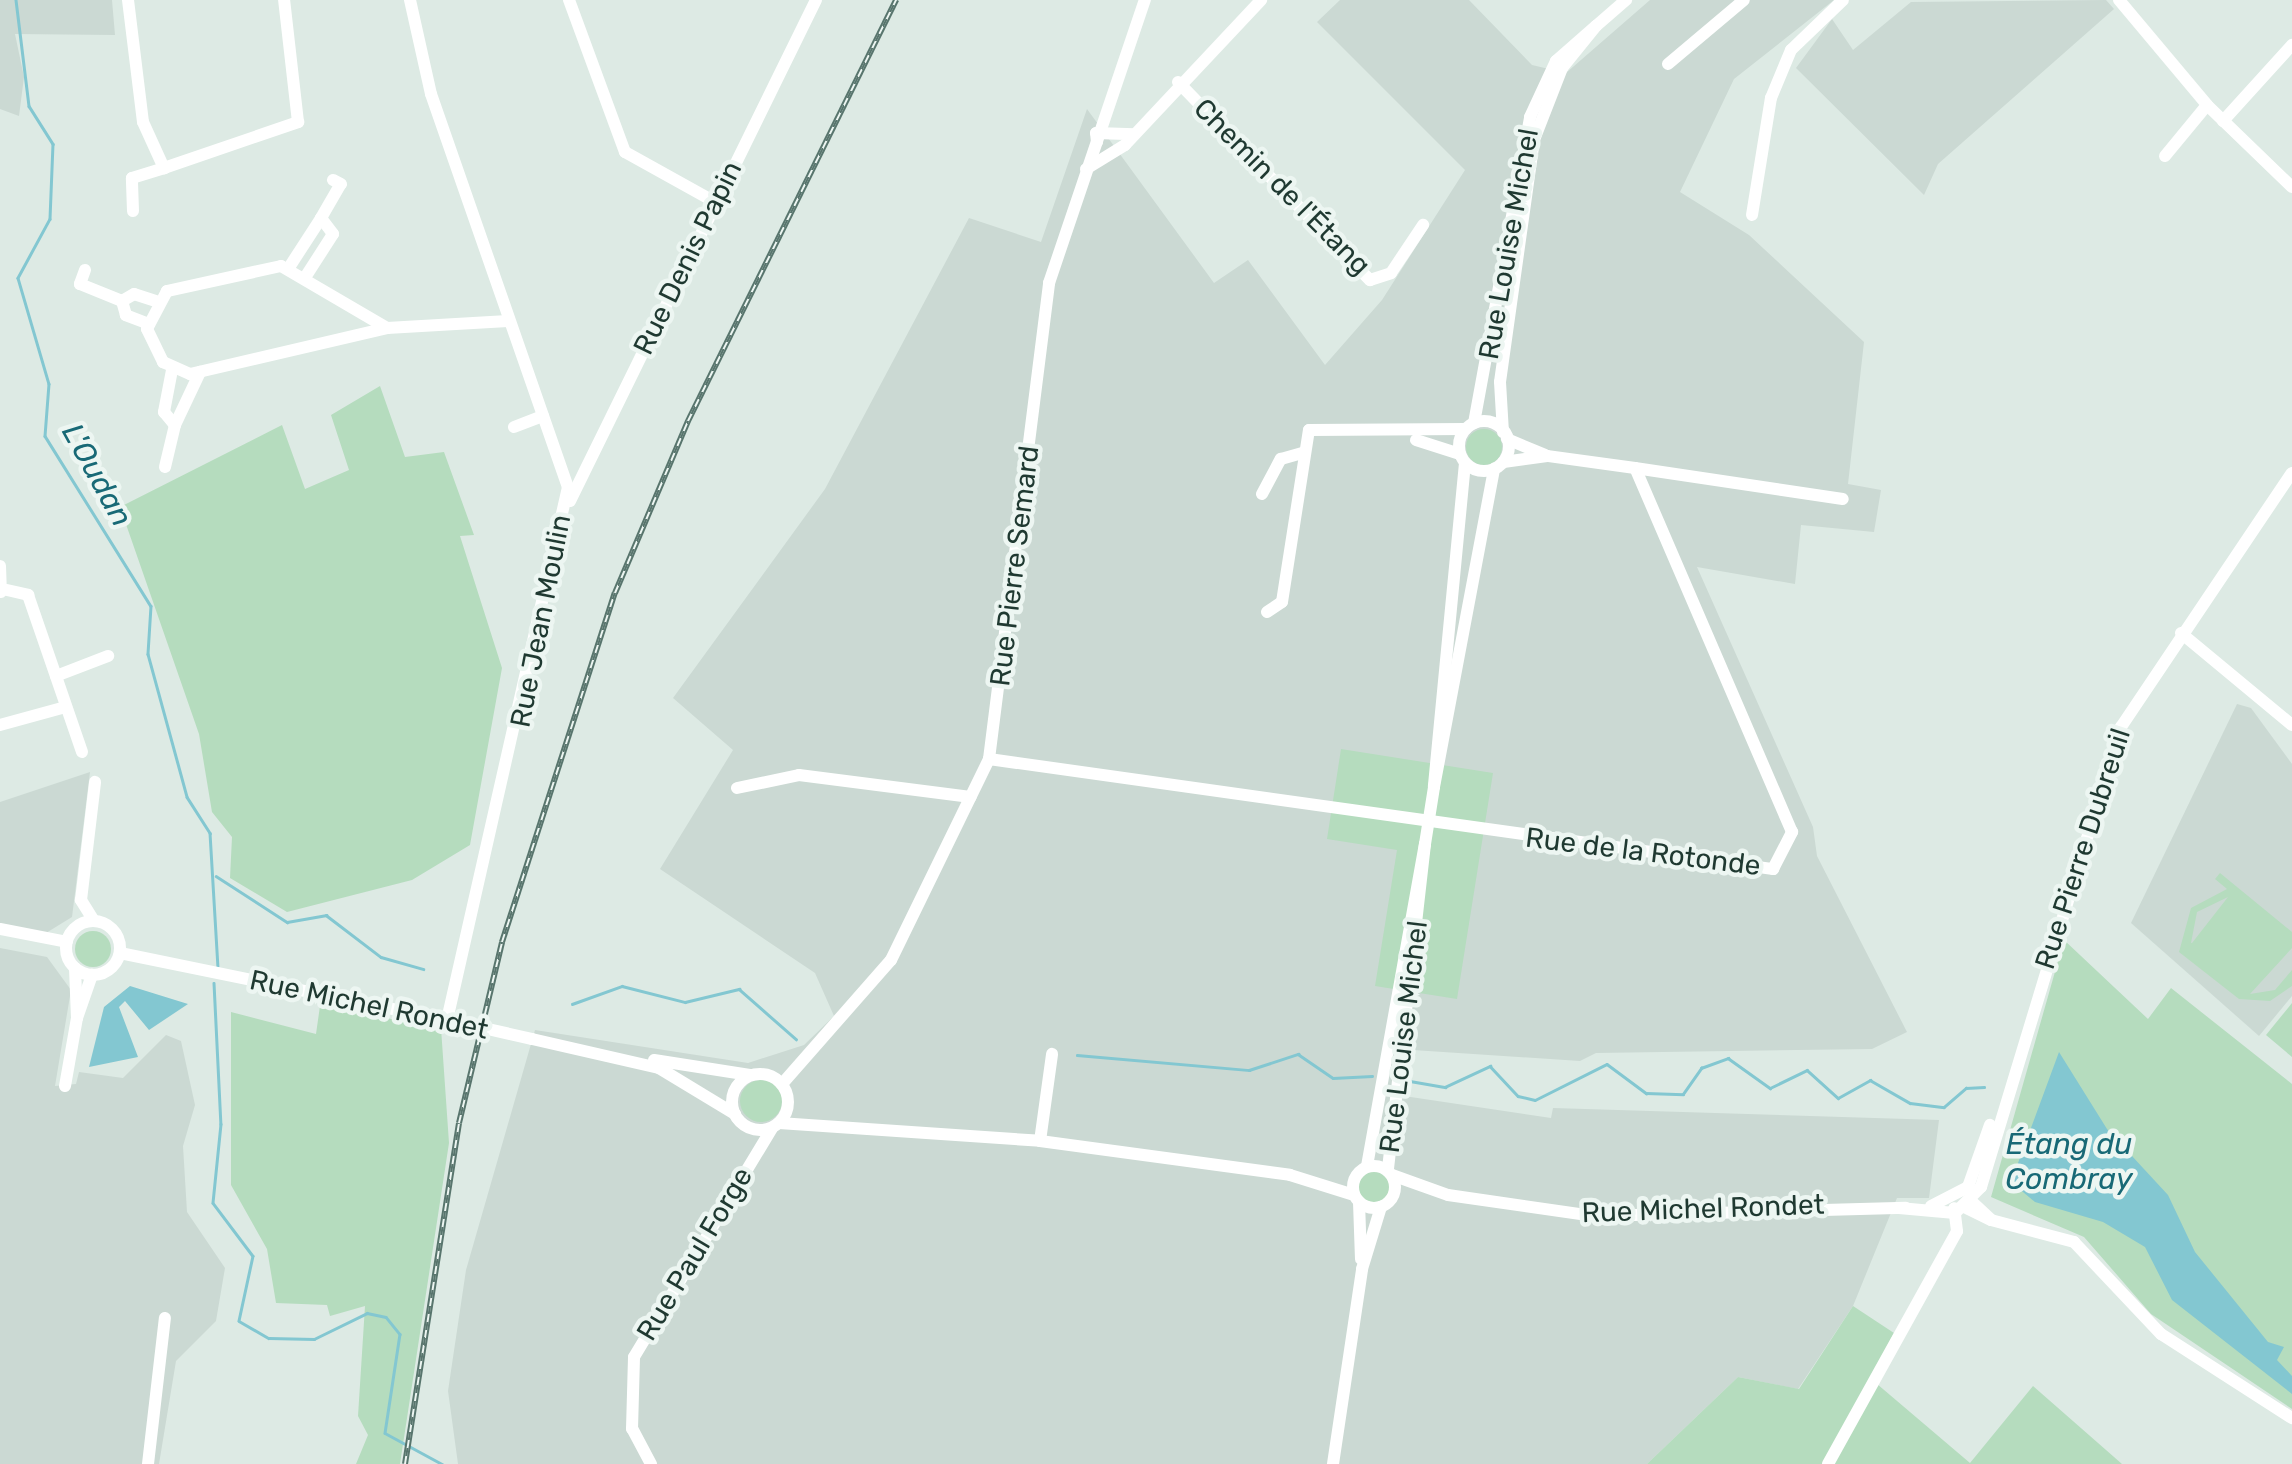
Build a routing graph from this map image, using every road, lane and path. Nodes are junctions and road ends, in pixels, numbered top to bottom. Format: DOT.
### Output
graph roads {
  1 [pos="128,0"];
  2 [pos="284,0"];
  3 [pos="410,0"];
  4 [pos="569,0"];
  5 [pos="816,0"];
  6 [pos="1146,0"];
  7 [pos="1260,0"];
  8 [pos="1626,0"];
  9 [pos="1744,0"];
  10 [pos="1844,0"];
  11 [pos="2119,0"];
  12 [pos="1596,26"];
  13 [pos="2292,46"];
  14 [pos="1668,64"];
  15 [pos="1178,82"];
  16 [pos="2207,105"];
  17 [pos="2224,120"];
  18 [pos="1096,133"];
  19 [pos="1134,134"];
  20 [pos="1105,156"];
  21 [pos="2165,156"];
  22 [pos="164,168"];
  23 [pos="1084,171"];
  24 [pos="334,180"];
  25 [pos="2292,187"];
  26 [pos="715,202"];
  27 [pos="133,211"];
  28 [pos="1752,214"];
  29 [pos="321,218"];
  30 [pos="1423,226"];
  31 [pos="290,266"];
  32 [pos="85,270"];
  33 [pos="306,276"];
  34 [pos="122,301"];
  35 [pos="158,302"];
  36 [pos="508,322"];
  37 [pos="149,324"];
  38 [pos="387,328"];
  39 [pos="172,370"];
  40 [pos="200,372"];
  41 [pos="542,416"];
  42 [pos="175,426"];
  43 [pos="1470,426"];
  44 [pos="514,427"];
  45 [pos="1505,435"];
  46 [pos="1399,436"];
  47 [pos="1302,453"];
  48 [pos="1547,456"];
  49 [pos="1462,458"];
  50 [pos="1499,465"];
  51 [pos="165,467"];
  52 [pos="1635,468"];
  53 [pos="2292,474"];
  54 [pos="1262,494"];
  55 [pos="1843,499"];
  56 [pos="562,517"];
  57 [pos="0,566"];
  58 [pos="4,591"];
  59 [pos="1268,612"];
  60 [pos="2181,633"];
  61 [pos="108,656"];
  62 [pos="56,676"];
  63 [pos="66,707"];
  64 [pos="0,725"];
  65 [pos="2292,725"];
  66 [pos="82,752"];
  67 [pos="989,759"];
  68 [pos="95,782"];
  69 [pos="1434,787"];
  70 [pos="737,788"];
  71 [pos="970,797"];
  72 [pos="1429,823"];
  73 [pos="1425,844"];
  74 [pos="94,921"];
  75 [pos="0,929"];
  76 [pos="66,942"];
  77 [pos="120,953"];
  78 [pos="75,968"];
  79 [pos="92,975"];
  80 [pos="77,1018"];
  81 [pos="448,1020"];
  82 [pos="1052,1054"];
  83 [pos="618,1056"];
  84 [pos="750,1075"];
  85 [pos="782,1084"];
  86 [pos="65,1086"];
  87 [pos="2005,1091"];
  88 [pos="788,1098"];
  89 [pos="734,1114"];
  90 [pos="846,1123"];
  91 [pos="776,1125"];
  92 [pos="745,1126"];
  93 [pos="1040,1141"];
  94 [pos="753,1157"];
  95 [pos="1364,1168"];
  96 [pos="1390,1173"];
  97 [pos="1290,1174"];
  98 [pos="1448,1195"];
  99 [pos="1357,1198"];
  100 [pos="1386,1203"];
  101 [pos="1959,1205"];
  102 [pos="1362,1268"];
  103 [pos="165,1318"];
  104 [pos="2292,1418"];
  105 [pos="148,1464"];
  106 [pos="652,1464"];
  107 [pos="1333,1464"];
  108 [pos="1828,1464"];
  1 -- 22 [label="street"];
  2 -- 22 [label="street"];
  3 -- 36 [label="street, Rue Jean Moulin"];
  4 -- 26 [label="street"];
  5 -- 26 [label="street, Rue Denis Papin"];
  6 -- 18 [label="street, Rue Pierre Semard"];
  7 -- 15 [label="street"];
  8 -- 12 [label="street, Rue Louise Michel"];
  9 -- 14 [label="street"];
  10 -- 28 [label="street"];
  11 -- 16 [label="street"];
  12 -- 43 [label="street, Rue Louise Michel"];
  12 -- 45 [label="street, Rue Louise Michel"];
  13 -- 17 [label="street"];
  15 -- 19 [label="street"];
  15 -- 30 [label="street, Chemin de l'Étang"];
  16 -- 17 [label="street"];
  16 -- 21 [label="street"];
  17 -- 25 [label="street"];
  18 -- 19 [label="street"];
  18 -- 20 [label="street"];
  18 -- 23 [label="street, Rue Pierre Semard"];
  19 -- 20 [label="street"];
  20 -- 23 [label="street"];
  22 -- 27 [label="street"];
  23 -- 67 [label="street, Rue Pierre Semard"];
  24 -- 29 [label="street"];
  26 -- 56 [label="street, Rue Denis Papin"];
  29 -- 31 [label="street"];
  29 -- 33 [label="street"];
  31 -- 33 [label="street"];
  31 -- 35 [label="street"];
  32 -- 34 [label="street"];
  33 -- 38 [label="street"];
  34 -- 35 [label="street"];
  34 -- 37 [label="street"];
  35 -- 37 [label="street"];
  36 -- 38 [label="street"];
  36 -- 41 [label="street, Rue Jean Moulin"];
  37 -- 39 [label="street"];
  38 -- 40 [label="street"];
  39 -- 40 [label="street"];
  39 -- 42 [label="street"];
  40 -- 42 [label="street"];
  41 -- 44 [label="street"];
  41 -- 56 [label="street, Rue Jean Moulin"];
  42 -- 51 [label="street"];
  43 -- 45 [label="street"];
  43 -- 46 [label="street"];
  43 -- 49 [label="street, Rue Louise Michel"];
  45 -- 48 [label="street"];
  45 -- 50 [label="street, Rue Louise Michel"];
  46 -- 47 [label="street"];
  46 -- 49 [label="street"];
  47 -- 54 [label="street"];
  47 -- 59 [label="street"];
  48 -- 50 [label="street"];
  48 -- 52 [label="street"];
  49 -- 50 [label="street"];
  49 -- 69 [label="street, Rue Louise Michel"];
  50 -- 69 [label="street, Rue Louise Michel"];
  52 -- 55 [label="street"];
  52 -- 72 [label="street, Rue de la Rotonde"];
  53 -- 60 [label="street, Rue Pierre Dubreuil"];
  56 -- 81 [label="street, Rue Jean Moulin"];
  57 -- 58 [label="street"];
  58 -- 62 [label="street"];
  60 -- 65 [label="street"];
  60 -- 87 [label="street, Rue Pierre Dubreuil"];
  61 -- 62 [label="street"];
  62 -- 63 [label="street"];
  63 -- 64 [label="street"];
  63 -- 66 [label="street"];
  67 -- 71 [label="street, Rue Pierre Semard"];
  67 -- 72 [label="street, Rue de la Rotonde"];
  68 -- 74 [label="street"];
  69 -- 72 [label="street, Rue Louise Michel"];
  70 -- 71 [label="street"];
  71 -- 85 [label="street, Rue Pierre Semard"];
  72 -- 73 [label="street, Rue Louise Michel"];
  73 -- 95 [label="street, Rue Louise Michel"];
  73 -- 96 [label="street, Rue Louise Michel"];
  74 -- 76 [label="street"];
  74 -- 77 [label="street"];
  75 -- 76 [label="street"];
  76 -- 78 [label="street"];
  77 -- 79 [label="street"];
  77 -- 81 [label="street, Rue Michel Rondet"];
  78 -- 79 [label="street"];
  78 -- 80 [label="street"];
  79 -- 80 [label="street"];
  80 -- 86 [label="street"];
  81 -- 83 [label="street, Rue Michel Rondet, bridge"];
  82 -- 93 [label="street"];
  83 -- 84 [label="street, Rue Michel Rondet"];
  83 -- 89 [label="street, Rue Michel Rondet"];
  84 -- 85 [label="street"];
  84 -- 89 [label="street"];
  85 -- 88 [label="street"];
  87 -- 101 [label="street, Rue Pierre Dubreuil"];
  87 -- 101 [label="street, Rue Pierre Dubreuil"];
  88 -- 90 [label="street"];
  88 -- 91 [label="street"];
  89 -- 92 [label="street"];
  90 -- 91 [label="street"];
  90 -- 93 [label="street"];
  91 -- 92 [label="street"];
  91 -- 94 [label="street, Rue Paul Forge"];
  92 -- 94 [label="street, Rue Paul Forge"];
  93 -- 97 [label="street"];
  94 -- 106 [label="street, Rue Paul Forge"];
  95 -- 96 [label="street, Rue Michel Rondet"];
  95 -- 97 [label="street"];
  95 -- 99 [label="street, Rue Louise Michel"];
  96 -- 98 [label="street, Rue Michel Rondet"];
  96 -- 100 [label="street, Rue Louise Michel"];
  97 -- 99 [label="street"];
  98 -- 100 [label="street, Rue Michel Rondet"];
  98 -- 101 [label="street, Rue Michel Rondet"];
  99 -- 100 [label="street, Rue Michel Rondet"];
  99 -- 102 [label="street"];
  100 -- 102 [label="street"];
  101 -- 104 [label="street"];
  101 -- 108 [label="street"];
  102 -- 107 [label="street"];
  103 -- 105 [label="street"];
}
